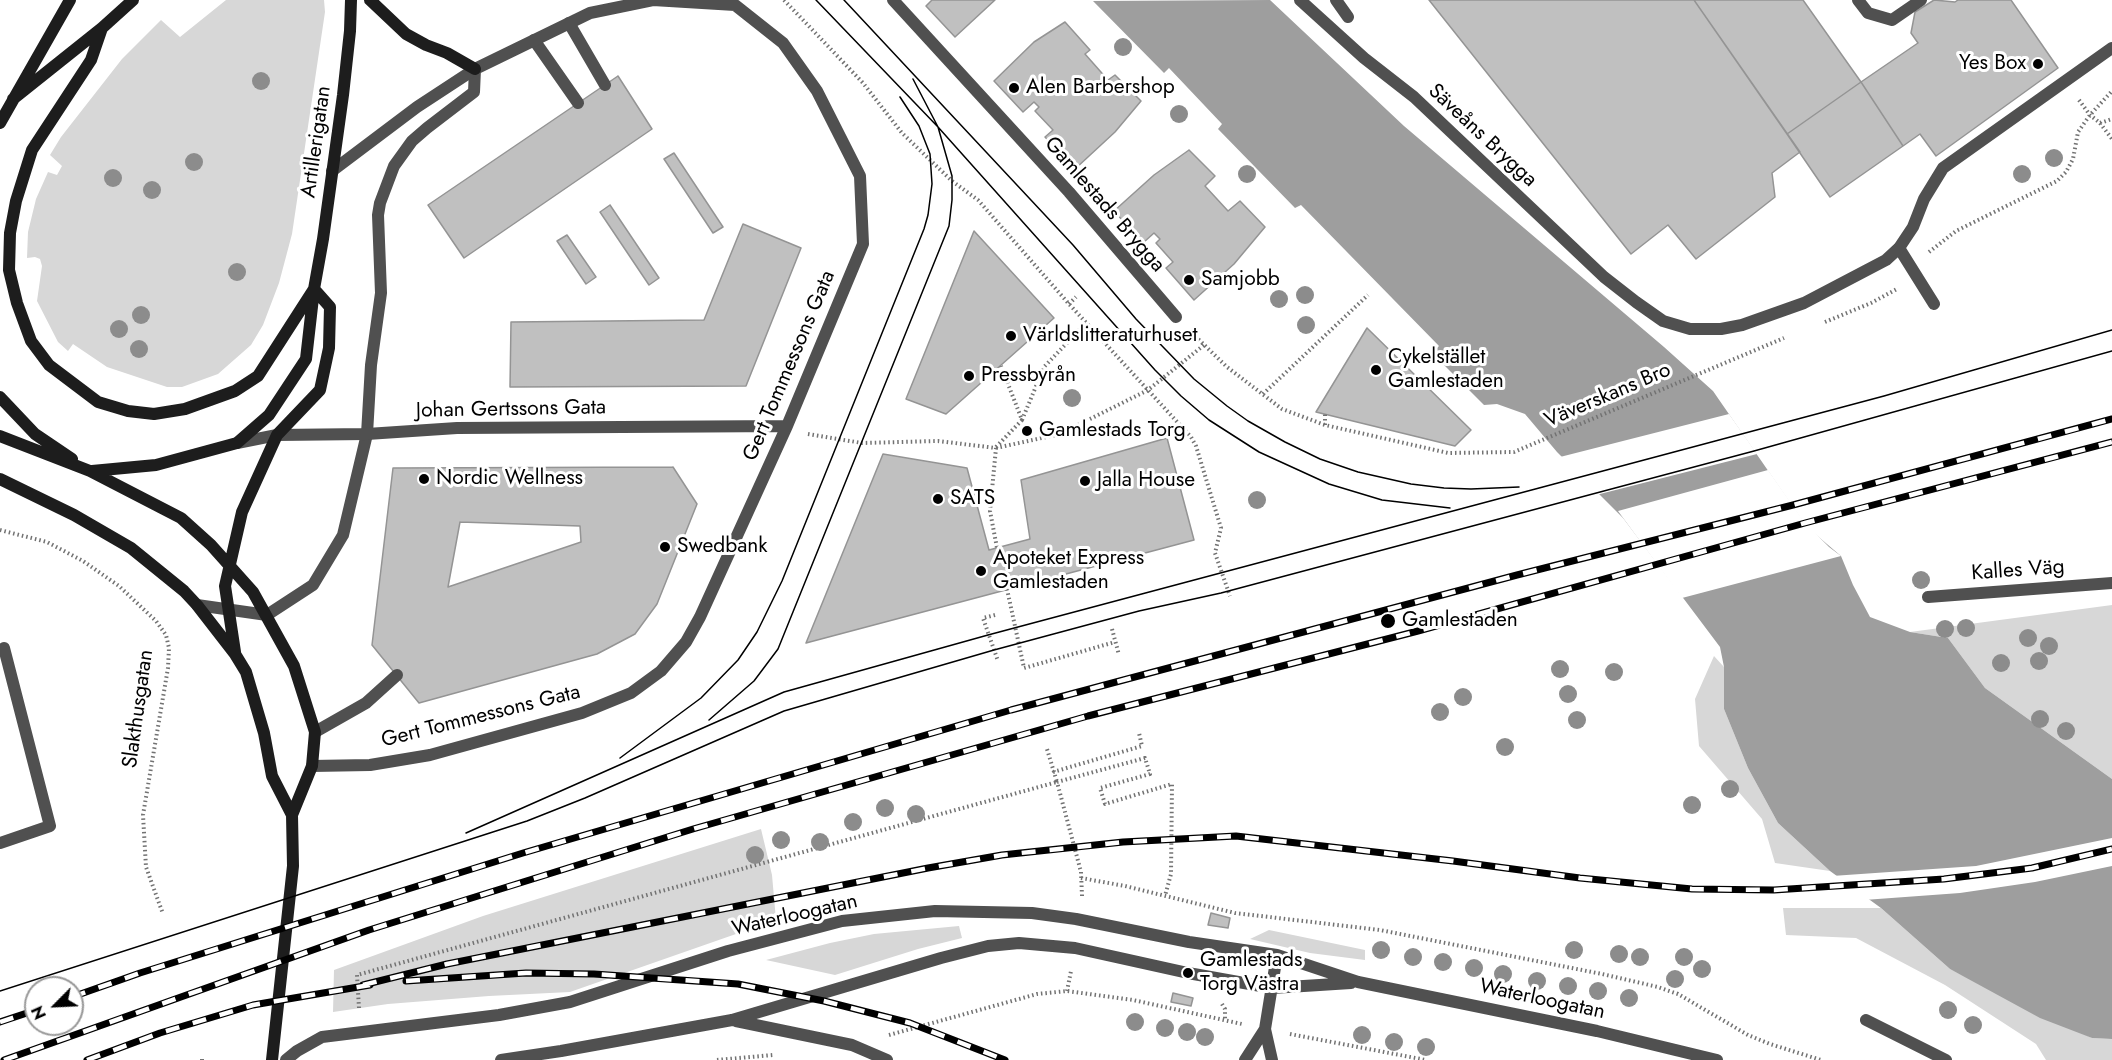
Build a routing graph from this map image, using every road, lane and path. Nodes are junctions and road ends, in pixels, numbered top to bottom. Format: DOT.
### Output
graph roads {
  1 [pos="70,0"];
  2 [pos="133,0"];
  3 [pos="351,0"];
  4 [pos="370,0"];
  5 [pos="784,0"];
  6 [pos="893,0"];
  7 [pos="1300,0"];
  8 [pos="1336,0"];
  9 [pos="1858,0"];
  10 [pos="1922,0"];
  11 [pos="1348,17"];
  12 [pos="569,23"];
  13 [pos="102,28"];
  14 [pos="534,40"];
  15 [pos="2112,48"];
  16 [pos="475,69"];
  17 [pos="605,84"];
  18 [pos="13,99"];
  19 [pos="578,103"];
  20 [pos="2090,115"];
  21 [pos="2112,119"];
  22 [pos="0,123"];
  23 [pos="2100,123"];
  24 [pos="2112,139"];
  25 [pos="332,171"];
  26 [pos="1899,248"];
  27 [pos="314,289"];
  28 [pos="1368,295"];
  29 [pos="1076,297"];
  30 [pos="1069,304"];
  31 [pos="1934,304"];
  32 [pos="1176,317"];
  33 [pos="1086,323"];
  34 [pos="1204,345"];
  35 [pos="1001,366"];
  36 [pos="1714,367"];
  37 [pos="1148,390"];
  38 [pos="1263,394"];
  39 [pos="0,397"];
  40 [pos="1325,414"];
  41 [pos="1022,420"];
  42 [pos="1325,425"];
  43 [pos="787,426"];
  44 [pos="367,434"];
  45 [pos="277,435"];
  46 [pos="0,436"];
  47 [pos="237,443"];
  48 [pos="996,448"];
  49 [pos="90,471"];
  50 [pos="0,479"];
  51 [pos="0,530"];
  52 [pos="997,548"];
  53 [pos="230,566"];
  54 [pos="2112,583"];
  55 [pos="1007,589"];
  56 [pos="1230,596"];
  57 [pos="1928,597"];
  58 [pos="197,605"];
  59 [pos="229,609"];
  60 [pos="267,615"];
  61 [pos="995,615"];
  62 [pos="1112,629"];
  63 [pos="1115,642"];
  64 [pos="4,648"];
  65 [pos="235,654"];
  66 [pos="1119,655"];
  67 [pos="998,661"];
  68 [pos="397,675"];
  69 [pos="315,732"];
  70 [pos="1139,733"];
  71 [pos="1047,749"];
  72 [pos="312,766"];
  73 [pos="1053,772"];
  74 [pos="1057,783"];
  75 [pos="292,815"];
  76 [pos="0,843"];
  77 [pos="1081,878"];
  78 [pos="1165,896"];
  79 [pos="1083,898"];
  80 [pos="163,914"];
  81 [pos="1277,955"];
  82 [pos="1358,982"];
  83 [pos="1272,988"];
  84 [pos="732,1020"];
  85 [pos="1866,1020"];
  86 [pos="1264,1029"];
  87 [pos="360,1032"];
  88 [pos="852,1045"];
  89 [pos="781,1055"];
  90 [pos="272,1060"];
  91 [pos="286,1060"];
  92 [pos="501,1060"];
  93 [pos="717,1060"];
  94 [pos="887,1060"];
  95 [pos="1245,1060"];
  96 [pos="1272,1060"];
  97 [pos="1426,1060"];
  98 [pos="1717,1060"];
  99 [pos="1821,1060"];
  100 [pos="1946,1060"];
  1 -- 18 [label="main road"];
  2 -- 13 [label="main road"];
  3 -- 25 [label="main road, Artillerigatan"];
  4 -- 16 [label="main road"];
  5 -- 30 [label="path"];
  6 -- 32 [label="street, Gamlestads Brygga"];
  7 -- 26 [label="street, Säveåns Brygga"];
  8 -- 11 [label="street"];
  9 -- 10 [label="street"];
  12 -- 14 [label="street, Gert Tommessons Gata"];
  12 -- 17 [label="street"];
  12 -- 43 [label="street, Gert Tommessons Gata"];
  13 -- 18 [label="main road"];
  13 -- 27 [label="main road, Artillerigatan"];
  14 -- 16 [label="street, Gert Tommessons Gata"];
  14 -- 19 [label="street"];
  15 -- 26 [label="street, Säveåns Brygga"];
  16 -- 25 [label="street, Gert Tommessons Gata"];
  16 -- 44 [label="street"];
  18 -- 22 [label="main road"];
  20 -- 23 [label="path"];
  21 -- 23 [label="path"];
  23 -- 24 [label="path"];
  25 -- 27 [label="main road, Artillerigatan"];
  26 -- 31 [label="street"];
  27 -- 45 [label="main road"];
  27 -- 47 [label="main road, Artillerigatan"];
  28 -- 38 [label="path"];
  29 -- 30 [label="path"];
  30 -- 33 [label="path"];
  32 -- 34 [label="path"];
  33 -- 37 [label="path"];
  33 -- 41 [label="path"];
  34 -- 37 [label="path"];
  34 -- 38 [label="path"];
  35 -- 41 [label="path"];
  36 -- 42 [label="path, Väverskans Bro"];
  37 -- 48 [label="path"];
  37 -- 56 [label="path"];
  38 -- 42 [label="path"];
  39 -- 49 [label="main road"];
  40 -- 42 [label="path"];
  41 -- 48 [label="path"];
  43 -- 44 [label="street, Johan Gertssons Gata"];
  43 -- 48 [label="path"];
  43 -- 72 [label="street, Gert Tommessons Gata"];
  44 -- 45 [label="street, Johan Gertssons Gata"];
  44 -- 60 [label="street"];
  45 -- 47 [label="street, Johan Gertssons Gata"];
  45 -- 53 [label="main road"];
  46 -- 49 [label="main road"];
  47 -- 49 [label="main road, Artillerigatan"];
  48 -- 52 [label="path"];
  49 -- 53 [label="main road"];
  50 -- 58 [label="main road"];
  51 -- 80 [label="path, Slakthusgatan"];
  53 -- 59 [label="main road"];
  53 -- 60 [label="main road"];
  54 -- 57 [label="street, Kalles Väg"];
  55 -- 63 [label="path"];
  58 -- 59 [label="street"];
  58 -- 65 [label="main road"];
  59 -- 60 [label="street"];
  59 -- 65 [label="main road"];
  60 -- 69 [label="main road"];
  61 -- 67 [label="path"];
  62 -- 63 [label="path"];
  63 -- 66 [label="path"];
  64 -- 76 [label="street"];
  65 -- 75 [label="main road"];
  68 -- 69 [label="street"];
  69 -- 72 [label="main road"];
  70 -- 73 [label="path"];
  71 -- 73 [label="path"];
  72 -- 75 [label="main road"];
  73 -- 74 [label="path"];
  74 -- 77 [label="path"];
  74 -- 78 [label="path"];
  74 -- 87 [label="path"];
  75 -- 90 [label="main road"];
  77 -- 78 [label="path"];
  77 -- 79 [label="path"];
  78 -- 99 [label="path"];
  81 -- 82 [label="street, Waterloogatan"];
  81 -- 83 [label="street"];
  81 -- 87 [label="street, Waterloogatan"];
  82 -- 83 [label="street, Waterloogatan"];
  82 -- 98 [label="street, Waterloogatan"];
  83 -- 84 [label="street, Waterloogatan"];
  83 -- 86 [label="street"];
  84 -- 88 [label="street"];
  84 -- 92 [label="street, Waterloogatan"];
  85 -- 100 [label="street"];
  86 -- 88 [label="path"];
  86 -- 95 [label="street"];
  86 -- 96 [label="street"];
  86 -- 97 [label="path"];
  87 -- 91 [label="street, Waterloogatan"];
  88 -- 94 [label="street"];
  89 -- 93 [label="path"];
}
